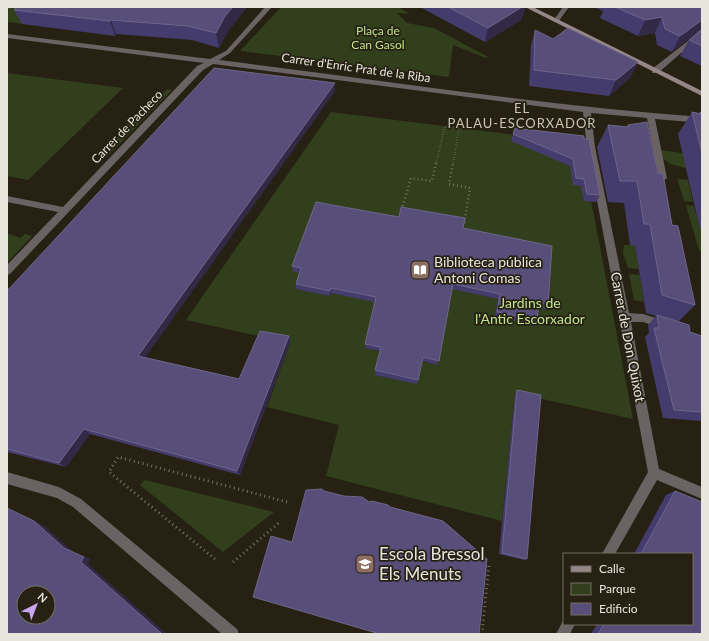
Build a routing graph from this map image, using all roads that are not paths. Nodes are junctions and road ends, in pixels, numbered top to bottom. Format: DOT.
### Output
graph roads {
  1 [pos="269,7"];
  2 [pos="528,7"];
  3 [pos="566,7"];
  4 [pos="556,21"];
  5 [pos="702,32"];
  6 [pos="7,36"];
  7 [pos="212,61"];
  8 [pos="655,71"];
  9 [pos="702,94"];
  10 [pos="587,109"];
  11 [pos="651,117"];
  12 [pos="702,120"];
  13 [pos="663,178"];
  14 [pos="7,199"];
  15 [pos="64,210"];
  16 [pos="7,271"];
  17 [pos="625,317"];
  18 [pos="672,328"];
  19 [pos="654,472"];
  20 [pos="7,478"];
  21 [pos="702,493"];
  22 [pos="609,553"];
  23 [pos="568,625"];
  24 [pos="232,634"];
  25 [pos="563,634"];
  1 -- 7 [label="street, Carrer de Pacheco"];
  2 -- 4 [label="street"];
  3 -- 4 [label="street"];
  4 -- 8 [label="street"];
  5 -- 8 [label="street"];
  6 -- 7 [label="street, Carrer d'Enric Prat de la Riba"];
  7 -- 10 [label="street, Carrer d'Enric Prat de la Riba"];
  7 -- 15 [label="street, Carrer de Pacheco"];
  8 -- 9 [label="street"];
  10 -- 11 [label="street, Carrer d'Enric Prat de la Riba"];
  10 -- 17 [label="street, Carrer de Don Quixot"];
  11 -- 12 [label="street, Carrer d'Enric Prat de la Riba"];
  11 -- 13 [label="street"];
  14 -- 15 [label="street"];
  15 -- 16 [label="street, Carrer de Pacheco"];
  17 -- 18 [label="street"];
  17 -- 19 [label="street, Carrer de Don Quixot"];
  19 -- 21 [label="street"];
  19 -- 22 [label="street"];
  20 -- 24 [label="street"];
  23 -- 25 [label="street"];
}
